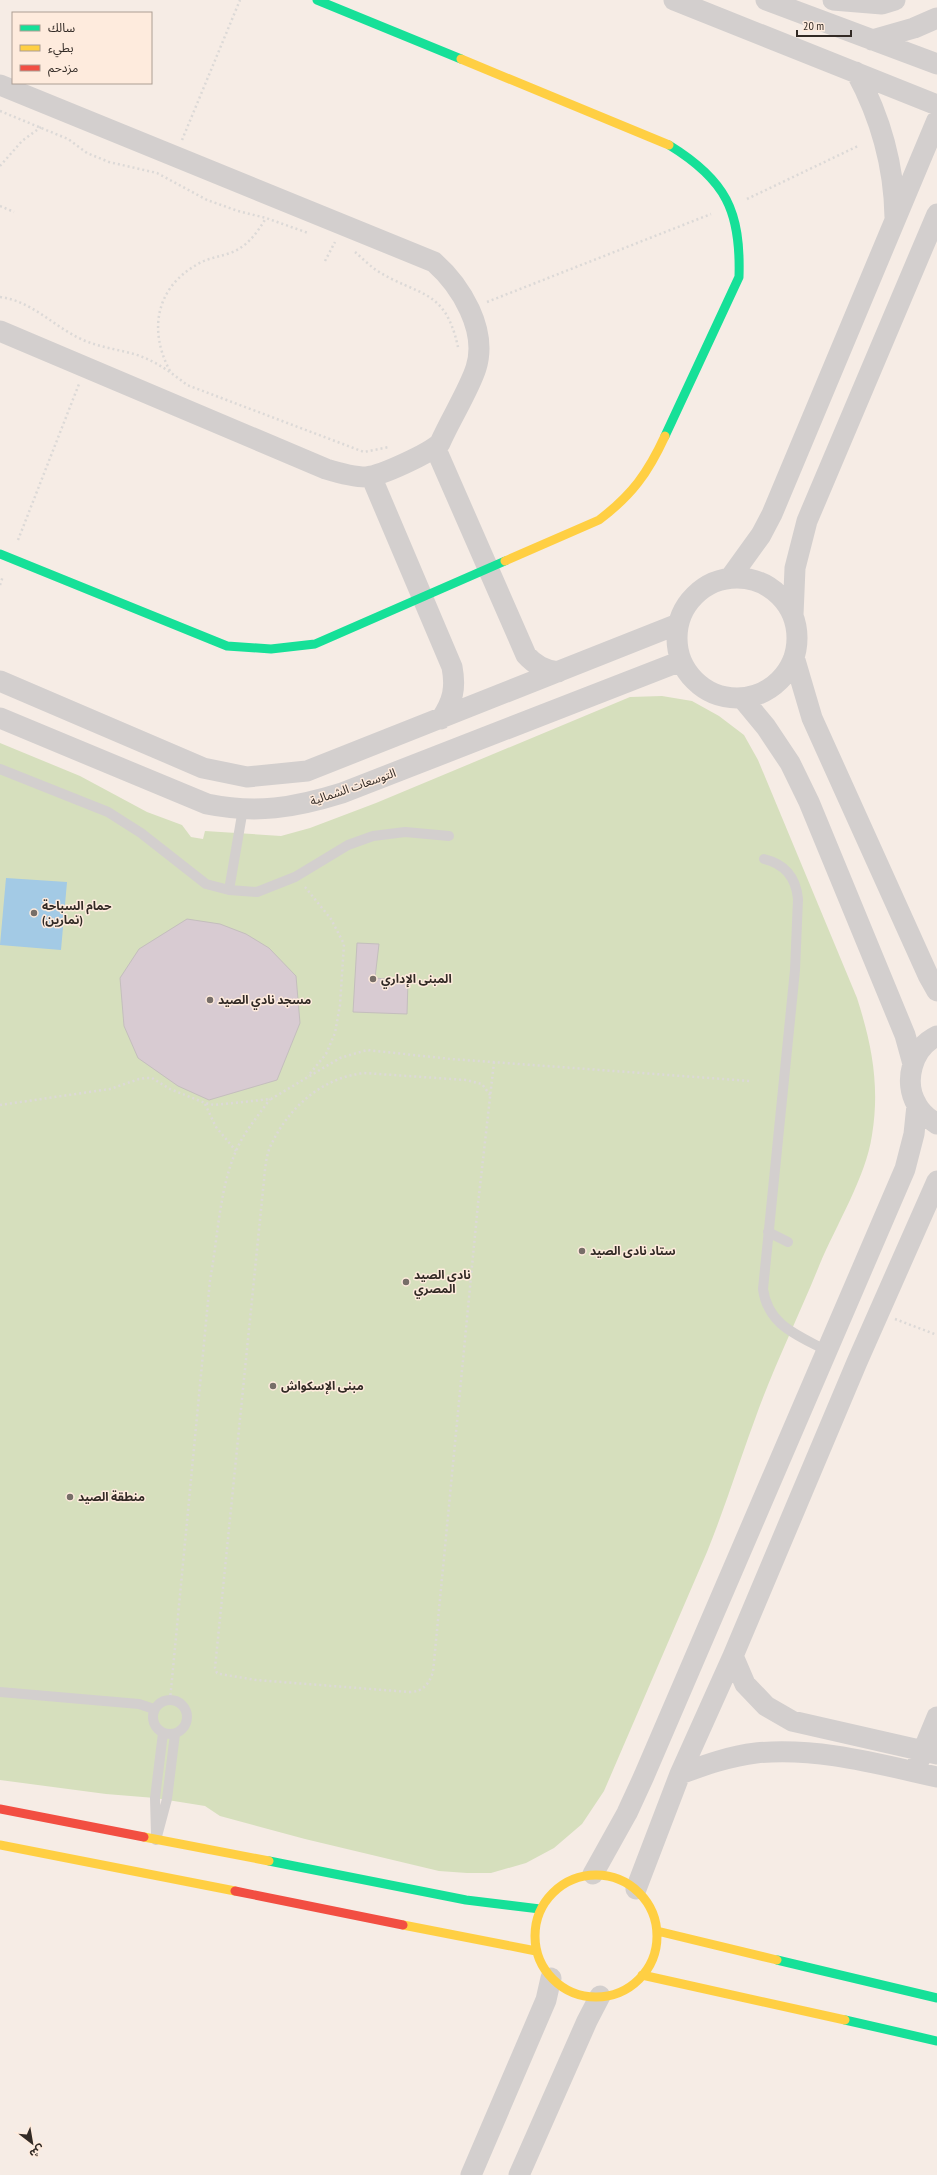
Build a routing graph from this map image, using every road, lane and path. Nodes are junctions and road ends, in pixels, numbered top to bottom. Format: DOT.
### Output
graph roads {
  1 [pos="240,0"];
  2 [pos="317,0"];
  3 [pos="674,0"];
  4 [pos="766,0"];
  5 [pos="833,0"];
  6 [pos="895,0"];
  7 [pos="937,18"];
  8 [pos="872,40"];
  9 [pos="937,64"];
  10 [pos="856,72"];
  11 [pos="0,85"];
  12 [pos="937,105"];
  13 [pos="0,111"];
  14 [pos="67,113"];
  15 [pos="937,120"];
  16 [pos="40,127"];
  17 [pos="858,146"];
  18 [pos="175,156"];
  19 [pos="0,166"];
  20 [pos="277,198"];
  21 [pos="0,206"];
  22 [pos="732,206"];
  23 [pos="14,212"];
  24 [pos="937,214"];
  25 [pos="266,218"];
  26 [pos="895,222"];
  27 [pos="314,236"];
  28 [pos="328,241"];
  29 [pos="341,246"];
  30 [pos="354,251"];
  31 [pos="0,297"];
  32 [pos="469,309"];
  33 [pos="0,331"];
  34 [pos="458,354"];
  35 [pos="86,367"];
  36 [pos="171,372"];
  37 [pos="395,446"];
  38 [pos="436,447"];
  39 [pos="371,476"];
  40 [pos="0,554"];
  41 [pos="10,558"];
  42 [pos="490,569"];
  43 [pos="730,578"];
  44 [pos="0,585"];
  45 [pos="423,597"];
  46 [pos="793,615"];
  47 [pos="678,624"];
  48 [pos="794,657"];
  49 [pos="681,661"];
  50 [pos="558,672"];
  51 [pos="0,681"];
  52 [pos="742,698"];
  53 [pos="0,718"];
  54 [pos="441,719"];
  55 [pos="0,769"];
  56 [pos="247,776"];
  57 [pos="243,809"];
  58 [pos="449,836"];
  59 [pos="764,859"];
  60 [pos="295,877"];
  61 [pos="229,890"];
  62 [pos="937,991"];
  63 [pos="937,1036"];
  64 [pos="494,1062"];
  65 [pos="913,1064"];
  66 [pos="307,1078"];
  67 [pos="750,1081"];
  68 [pos="490,1095"];
  69 [pos="271,1099"];
  70 [pos="205,1103"];
  71 [pos="0,1105"];
  72 [pos="917,1106"];
  73 [pos="937,1124"];
  74 [pos="236,1151"];
  75 [pos="937,1181"];
  76 [pos="768,1232"];
  77 [pos="788,1242"];
  78 [pos="878,1313"];
  79 [pos="937,1335"];
  80 [pos="827,1351"];
  81 [pos="857,1362"];
  82 [pos="733,1656"];
  83 [pos="0,1692"];
  84 [pos="170,1700"];
  85 [pos="154,1709"];
  86 [pos="937,1717"];
  87 [pos="162,1733"];
  88 [pos="174,1734"];
  89 [pos="930,1752"];
  90 [pos="914,1772"];
  91 [pos="680,1774"];
  92 [pos="937,1777"];
  93 [pos="0,1809"];
  94 [pos="156,1844"];
  95 [pos="0,1845"];
  96 [pos="593,1874"];
  97 [pos="636,1889"];
  98 [pos="540,1910"];
  99 [pos="657,1932"];
  100 [pos="536,1951"];
  101 [pos="642,1975"];
  102 [pos="551,1978"];
  103 [pos="600,1996"];
  104 [pos="937,1998"];
  105 [pos="937,2041"];
  106 [pos="471,2175"];
  107 [pos="519,2175"];
  1 -- 18 [label="path"];
  2 -- 22 [label="street"];
  3 -- 10 [label="street"];
  4 -- 8 [label="street"];
  5 -- 6 [label="street"];
  7 -- 8 [label="street"];
  8 -- 9 [label="street"];
  10 -- 12 [label="street"];
  10 -- 26 [label="street"];
  11 -- 14 [label="street"];
  13 -- 16 [label="path"];
  14 -- 16 [label="path"];
  14 -- 18 [label="street"];
  15 -- 26 [label="street"];
  16 -- 19 [label="path"];
  16 -- 25 [label="path"];
  17 -- 22 [label="path"];
  18 -- 20 [label="street"];
  20 -- 25 [label="path"];
  20 -- 32 [label="street"];
  21 -- 23 [label="path"];
  22 -- 32 [label="path"];
  22 -- 42 [label="street"];
  24 -- 46 [label="street"];
  25 -- 27 [label="path"];
  25 -- 36 [label="path"];
  26 -- 43 [label="street"];
  28 -- 29 [label="path"];
  30 -- 34 [label="path"];
  31 -- 36 [label="path"];
  32 -- 38 [label="street"];
  33 -- 35 [label="street"];
  35 -- 39 [label="street"];
  35 -- 41 [label="path"];
  36 -- 37 [label="path"];
  38 -- 39 [label="street"];
  38 -- 42 [label="street"];
  39 -- 45 [label="street"];
  40 -- 41 [label="street"];
  41 -- 44 [label="path"];
  41 -- 45 [label="street"];
  42 -- 45 [label="street"];
  42 -- 50 [label="street"];
  43 -- 46 [label="street"];
  43 -- 47 [label="street"];
  45 -- 54 [label="street"];
  46 -- 48 [label="street"];
  47 -- 49 [label="street"];
  47 -- 50 [label="street"];
  48 -- 52 [label="street"];
  48 -- 62 [label="street"];
  49 -- 52 [label="street"];
  49 -- 57 [label="street, التوسعات الشمالية"];
  50 -- 54 [label="street"];
  51 -- 56 [label="street"];
  52 -- 65 [label="street"];
  53 -- 57 [label="street, التوسعات الشمالية"];
  54 -- 56 [label="street"];
  55 -- 61 [label="lane"];
  56 -- 57 [label="street"];
  57 -- 61 [label="lane"];
  58 -- 60 [label="lane"];
  59 -- 76 [label="lane"];
  60 -- 61 [label="lane"];
  60 -- 66 [label="path"];
  63 -- 65 [label="street"];
  64 -- 66 [label="path"];
  64 -- 67 [label="path"];
  64 -- 68 [label="path"];
  65 -- 72 [label="street"];
  66 -- 69 [label="path"];
  68 -- 68 [label="path"];
  69 -- 70 [label="path"];
  69 -- 74 [label="path"];
  70 -- 71 [label="path"];
  70 -- 74 [label="path"];
  72 -- 73 [label="street"];
  72 -- 80 [label="street"];
  74 -- 84 [label="path"];
  75 -- 78 [label="street"];
  76 -- 77 [label="lane"];
  76 -- 80 [label="lane"];
  78 -- 79 [label="path"];
  78 -- 81 [label="street"];
  80 -- 81 [label="street"];
  80 -- 96 [label="street"];
  81 -- 82 [label="street"];
  82 -- 89 [label="street"];
  82 -- 91 [label="street"];
  83 -- 85 [label="lane"];
  84 -- 85 [label="lane"];
  84 -- 88 [label="lane"];
  85 -- 87 [label="lane"];
  86 -- 89 [label="street"];
  87 -- 88 [label="lane"];
  87 -- 94 [label="lane"];
  88 -- 94 [label="lane"];
  89 -- 90 [label="street"];
  90 -- 91 [label="street"];
  90 -- 92 [label="street"];
  91 -- 97 [label="street"];
  93 -- 94 [label="street"];
  94 -- 98 [label="street"];
  95 -- 100 [label="street"];
  96 -- 97 [label="street"];
  96 -- 98 [label="street"];
  97 -- 99 [label="street"];
  98 -- 100 [label="street"];
  99 -- 101 [label="street"];
  99 -- 104 [label="street"];
  100 -- 102 [label="street"];
  101 -- 103 [label="street"];
  101 -- 105 [label="street"];
  102 -- 103 [label="street"];
  102 -- 106 [label="street"];
  103 -- 107 [label="street"];
}
